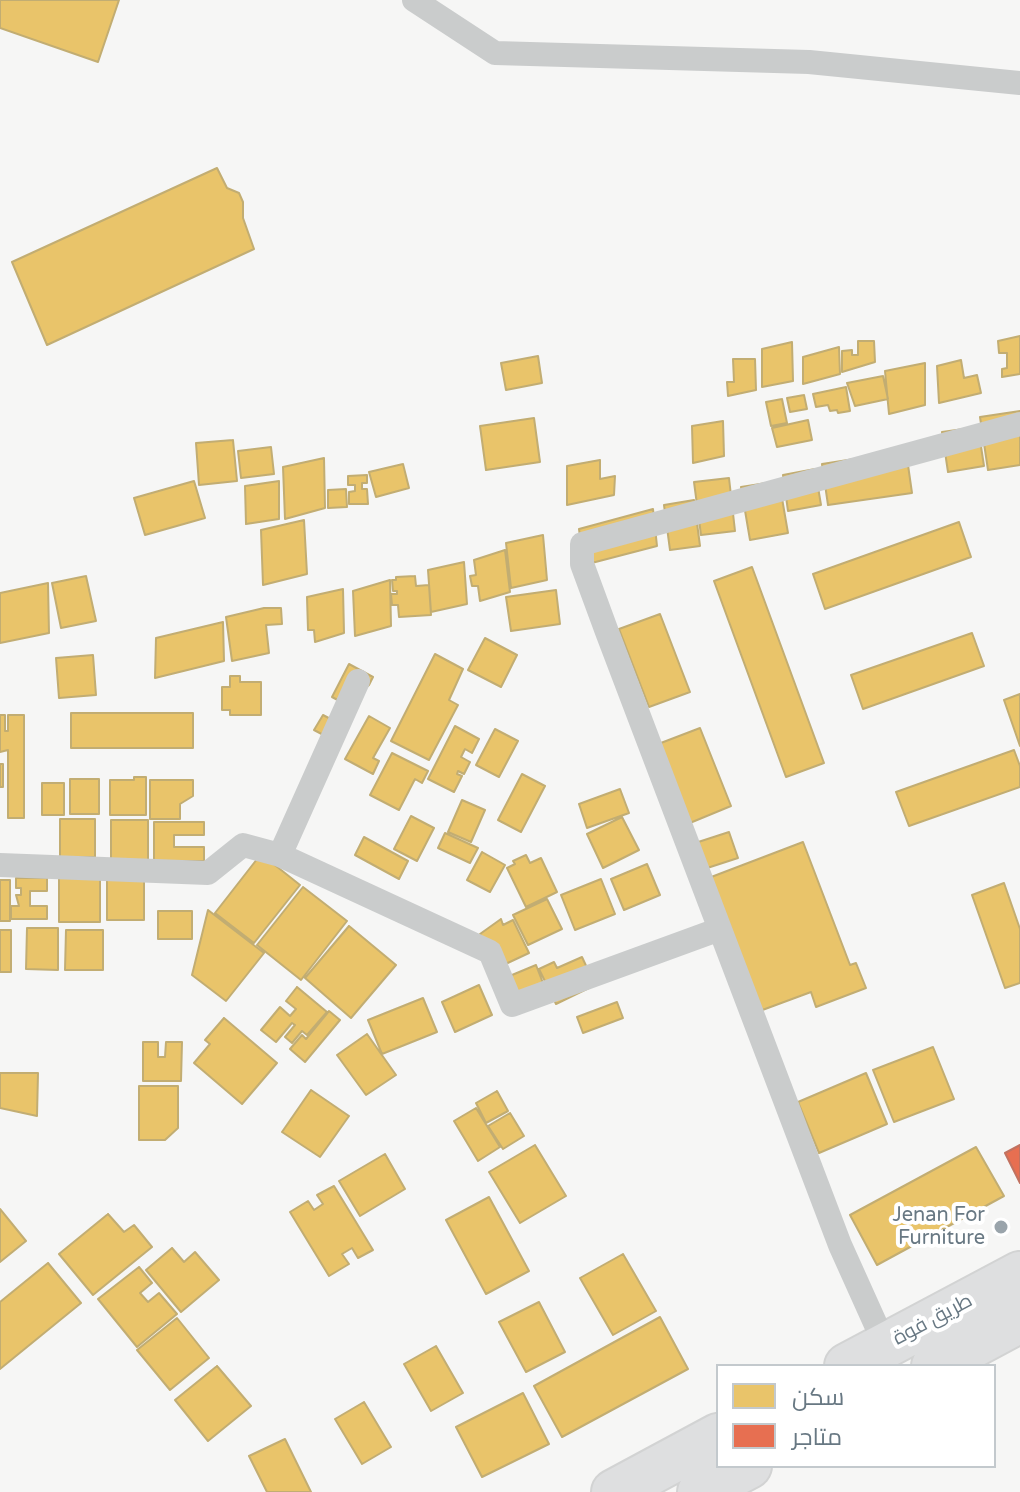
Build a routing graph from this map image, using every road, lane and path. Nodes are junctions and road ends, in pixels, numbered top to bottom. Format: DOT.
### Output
graph roads {
  1 [pos="414,0"];
  2 [pos="1020,83"];
  3 [pos="1020,424"];
  4 [pos="358,681"];
  5 [pos="280,855"];
  6 [pos="0,865"];
  7 [pos="720,929"];
  8 [pos="1020,1274"];
  9 [pos="1020,1320"];
  10 [pos="885,1345"];
  11 [pos="851,1364"];
  12 [pos="938,1364"];
  13 [pos="716,1437"];
  14 [pos="745,1468"];
  15 [pos="614,1492"];
  16 [pos="700,1492"];
  1 -- 2 [label="street"];
  3 -- 7 [label="street"];
  4 -- 5 [label="street"];
  5 -- 6 [label="street"];
  5 -- 7 [label="street"];
  7 -- 10 [label="street"];
  8 -- 10 [label="highway, طريق فوة"];
  9 -- 12 [label="highway, طريق فوة"];
  10 -- 11 [label="highway, طريق فوة"];
  13 -- 15 [label="highway"];
  14 -- 16 [label="highway"];
}
